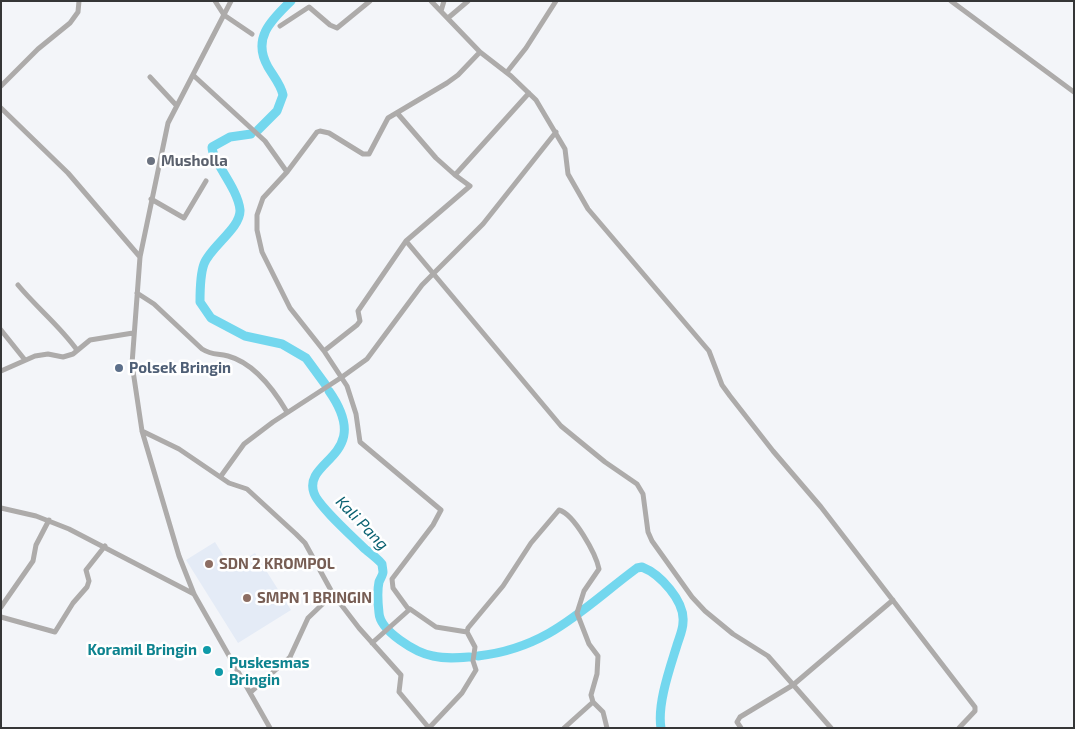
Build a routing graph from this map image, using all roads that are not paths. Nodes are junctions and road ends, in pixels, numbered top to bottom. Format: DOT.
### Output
graph roads {
  1 [pos="79,1"];
  2 [pos="215,1"];
  3 [pos="231,1"];
  4 [pos="370,1"];
  5 [pos="431,1"];
  6 [pos="444,1"];
  7 [pos="468,1"];
  8 [pos="556,1"];
  9 [pos="951,1"];
  10 [pos="441,11"];
  11 [pos="224,14"];
  12 [pos="448,18"];
  13 [pos="280,26"];
  14 [pos="252,34"];
  15 [pos="480,52"];
  16 [pos="507,72"];
  17 [pos="193,75"];
  18 [pos="150,77"];
  19 [pos="1,86"];
  20 [pos="1074,92"];
  21 [pos="529,93"];
  22 [pos="176,104"];
  23 [pos="2,112"];
  24 [pos="398,114"];
  25 [pos="556,132"];
  26 [pos="287,172"];
  27 [pos="455,174"];
  28 [pos="206,181"];
  29 [pos="151,199"];
  30 [pos="406,241"];
  31 [pos="140,257"];
  32 [pos="433,272"];
  33 [pos="18,285"];
  34 [pos="138,293"];
  35 [pos="1,330"];
  36 [pos="133,333"];
  37 [pos="77,350"];
  38 [pos="324,351"];
  39 [pos="25,360"];
  40 [pos="1,371"];
  41 [pos="342,377"];
  42 [pos="287,412"];
  43 [pos="142,431"];
  44 [pos="220,476"];
  45 [pos="1,508"];
  46 [pos="48,520"];
  47 [pos="104,546"];
  48 [pos="194,594"];
  49 [pos="332,594"];
  50 [pos="893,600"];
  51 [pos="1,607"];
  52 [pos="410,609"];
  53 [pos="1,618"];
  54 [pos="467,632"];
  55 [pos="372,643"];
  56 [pos="793,685"];
  57 [pos="251,692"];
  58 [pos="593,702"];
  59 [pos="566,727"];
  60 [pos="270,728"];
  61 [pos="607,728"];
  62 [pos="741,728"];
  63 [pos="831,728"];
  64 [pos="959,728"];
  1 -- 19 [label="street"];
  2 -- 11 [label="street"];
  3 -- 11 [label="street"];
  4 -- 13 [label="street"];
  5 -- 10 [label="street"];
  6 -- 10 [label="street"];
  7 -- 12 [label="street"];
  8 -- 16 [label="street"];
  9 -- 20 [label="street"];
  10 -- 12 [label="street"];
  11 -- 14 [label="street"];
  11 -- 17 [label="street"];
  12 -- 15 [label="street"];
  15 -- 16 [label="street"];
  15 -- 24 [label="street"];
  16 -- 21 [label="street"];
  17 -- 22 [label="street"];
  17 -- 26 [label="street"];
  18 -- 22 [label="street"];
  21 -- 25 [label="street"];
  21 -- 27 [label="street"];
  22 -- 29 [label="street"];
  23 -- 31 [label="street"];
  24 -- 26 [label="street"];
  24 -- 27 [label="street"];
  25 -- 32 [label="street"];
  25 -- 50 [label="street"];
  26 -- 38 [label="street"];
  27 -- 30 [label="street"];
  28 -- 29 [label="street"];
  29 -- 31 [label="street"];
  30 -- 32 [label="street"];
  30 -- 38 [label="street"];
  31 -- 34 [label="street"];
  32 -- 41 [label="street"];
  32 -- 56 [label="street"];
  33 -- 37 [label="street"];
  34 -- 36 [label="street"];
  34 -- 42 [label="street"];
  35 -- 39 [label="street"];
  36 -- 37 [label="street"];
  36 -- 43 [label="street"];
  37 -- 39 [label="street"];
  38 -- 41 [label="street"];
  39 -- 40 [label="street"];
  41 -- 42 [label="street"];
  41 -- 52 [label="street"];
  42 -- 44 [label="street"];
  43 -- 44 [label="street"];
  43 -- 48 [label="street"];
  44 -- 49 [label="street"];
  45 -- 46 [label="street"];
  46 -- 47 [label="street"];
  46 -- 51 [label="street"];
  47 -- 48 [label="street"];
  47 -- 53 [label="street"];
  48 -- 57 [label="street"];
  49 -- 55 [label="street"];
  49 -- 57 [label="street"];
  50 -- 56 [label="street"];
  50 -- 64 [label="street"];
  52 -- 54 [label="street"];
  52 -- 55 [label="street"];
  54 -- 55 [label="street"];
  54 -- 58 [label="street"];
  56 -- 62 [label="street"];
  56 -- 63 [label="street"];
  57 -- 60 [label="street"];
  58 -- 59 [label="street"];
  58 -- 61 [label="street"];
}
